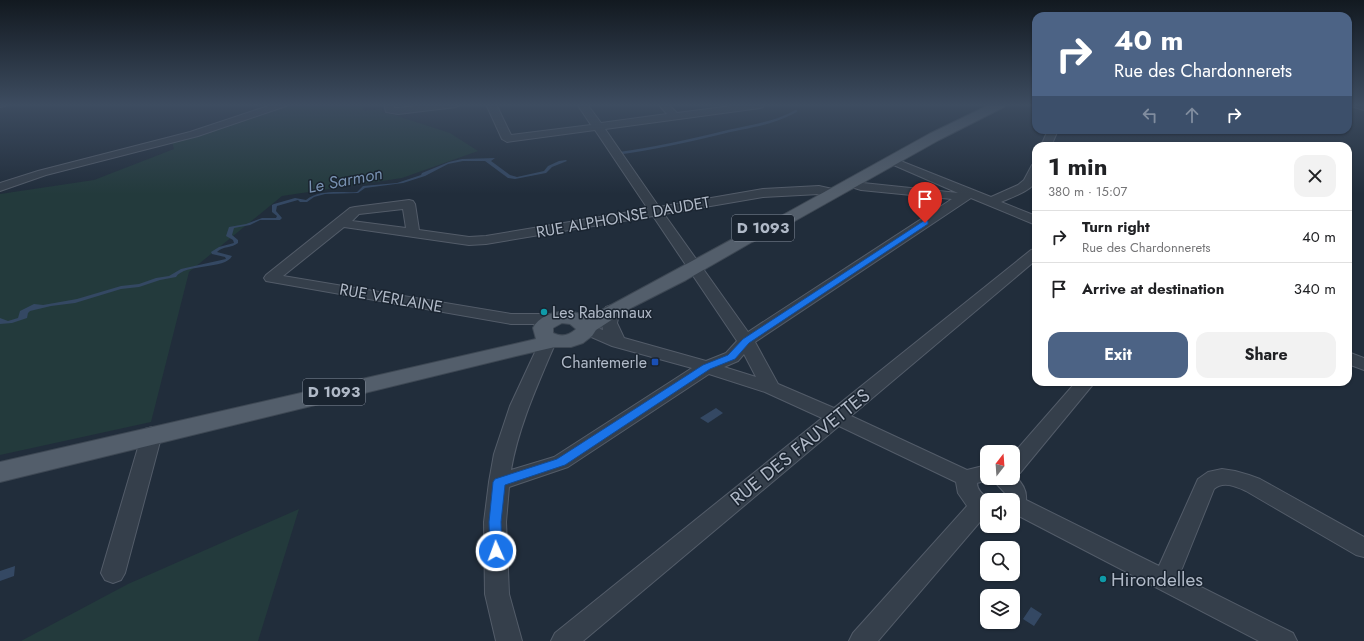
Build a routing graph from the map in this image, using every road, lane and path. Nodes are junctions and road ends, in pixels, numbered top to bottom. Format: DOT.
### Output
graph roads {
  1 [pos="194,134"];
  2 [pos="505,134"];
  3 [pos="546,134"];
  4 [pos="603,134"];
  5 [pos="940,134"];
  6 [pos="893,161"];
  7 [pos="1032,176"];
  8 [pos="852,183"];
  9 [pos="0,187"];
  10 [pos="833,193"];
  11 [pos="967,195"];
  12 [pos="991,202"];
  13 [pos="655,212"];
  14 [pos="1032,219"];
  15 [pos="341,223"];
  16 [pos="413,233"];
  17 [pos="1032,256"];
  18 [pos="695,267"];
  19 [pos="612,310"];
  20 [pos="561,336"];
  21 [pos="746,341"];
  22 [pos="618,342"];
  23 [pos="1352,358"];
  24 [pos="1364,365"];
  25 [pos="707,367"];
  26 [pos="1082,386"];
  27 [pos="771,388"];
  28 [pos="837,417"];
  29 [pos="152,434"];
  30 [pos="1020,451"];
  31 [pos="0,464"];
  32 [pos="980,470"];
  33 [pos="0,472"];
  34 [pos="980,480"];
  35 [pos="499,482"];
  36 [pos="980,505"];
  37 [pos="1020,507"];
  38 [pos="980,511"];
  39 [pos="1364,548"];
  40 [pos="113,573"];
  41 [pos="1165,580"];
  42 [pos="509,641"];
  43 [pos="564,641"];
  44 [pos="862,641"];
  45 [pos="1284,641"];
  1 -- 9 [label="street"];
  2 -- 3 [label="street"];
  4 -- 13 [label="street"];
  5 -- 6 [label="main road, D 1093"];
  6 -- 8 [label="main road, D 1093"];
  6 -- 11 [label="street"];
  7 -- 12 [label="street"];
  8 -- 10 [label="main road, D 1093"];
  8 -- 11 [label="street"];
  10 -- 13 [label="street, RUE ALPHONSE DAUDET"];
  10 -- 18 [label="main road, D 1093"];
  11 -- 12 [label="street"];
  11 -- 21 [label="street"];
  12 -- 14 [label="street"];
  13 -- 16 [label="street, RUE ALPHONSE DAUDET"];
  13 -- 18 [label="street"];
  15 -- 16 [label="street, RUE ALPHONSE DAUDET"];
  15 -- 16 [label="street"];
  15 -- 20 [label="street, RUE VERLAINE"];
  17 -- 28 [label="street, RUE DES FAUVETTES"];
  18 -- 19 [label="main road, D 1093"];
  18 -- 21 [label="street"];
  19 -- 20 [label="main road, D 1093"];
  19 -- 22 [label="street"];
  20 -- 22 [label="street"];
  20 -- 29 [label="main road, D 1093"];
  20 -- 35 [label="street"];
  21 -- 25 [label="street"];
  21 -- 27 [label="street"];
  22 -- 25 [label="street"];
  23 -- 24 [label="street"];
  25 -- 27 [label="street"];
  25 -- 35 [label="street"];
  26 -- 30 [label="street"];
  27 -- 28 [label="street"];
  28 -- 32 [label="street"];
  28 -- 43 [label="street, RUE DES FAUVETTES"];
  29 -- 31 [label="main road, D 1093"];
  29 -- 33 [label="main road, D 1093"];
  29 -- 40 [label="street"];
  34 -- 36 [label="street"];
  35 -- 42 [label="street"];
  37 -- 41 [label="street"];
  38 -- 44 [label="street"];
  39 -- 41 [label="street"];
  41 -- 45 [label="street"];
}
